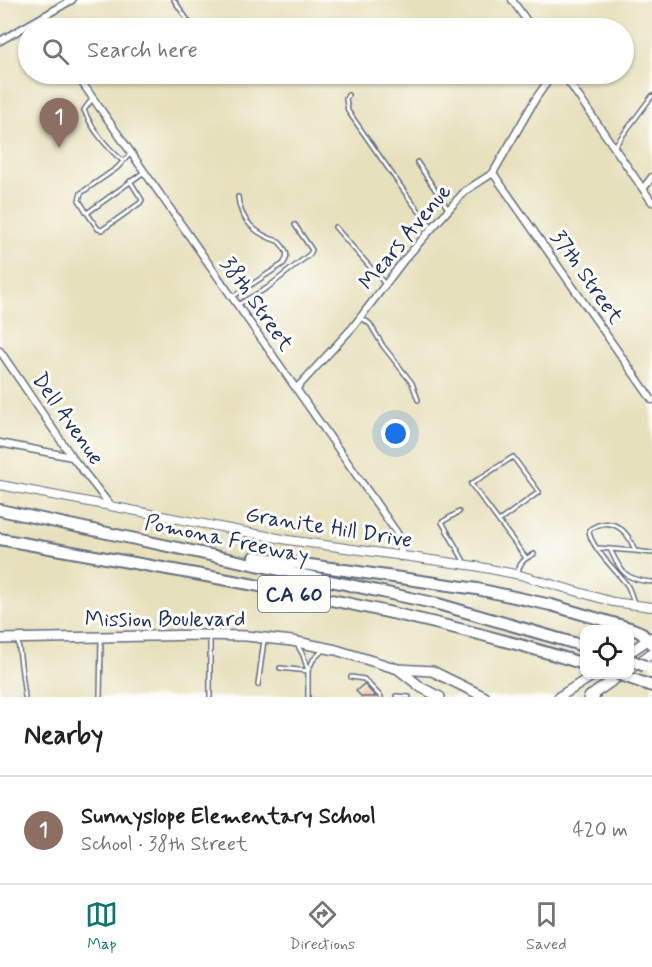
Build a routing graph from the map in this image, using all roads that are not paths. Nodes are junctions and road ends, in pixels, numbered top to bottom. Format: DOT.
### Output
graph roads {
  1 [pos="72,0"];
  2 [pos="174,0"];
  3 [pos="512,0"];
  4 [pos="42,18"];
  5 [pos="186,18"];
  6 [pos="525,18"];
  7 [pos="18,32"];
  8 [pos="0,42"];
  9 [pos="83,84"];
  10 [pos="546,84"];
  11 [pos="570,84"];
  12 [pos="348,95"];
  13 [pos="652,96"];
  14 [pos="93,98"];
  15 [pos="614,147"];
  16 [pos="131,152"];
  17 [pos="123,161"];
  18 [pos="417,162"];
  19 [pos="144,171"];
  20 [pos="493,173"];
  21 [pos="652,177"];
  22 [pos="130,181"];
  23 [pos="643,189"];
  24 [pos="238,197"];
  25 [pos="652,202"];
  26 [pos="448,209"];
  27 [pos="87,213"];
  28 [pos="295,225"];
  29 [pos="335,227"];
  30 [pos="432,227"];
  31 [pos="385,284"];
  32 [pos="232,297"];
  33 [pos="237,305"];
  34 [pos="360,317"];
  35 [pos="0,351"];
  36 [pos="296,389"];
  37 [pos="418,400"];
  38 [pos="652,400"];
  39 [pos="0,443"];
  40 [pos="72,457"];
  41 [pos="0,485"];
  42 [pos="110,505"];
  43 [pos="0,510"];
  44 [pos="459,512"];
  45 [pos="499,521"];
  46 [pos="0,540"];
  47 [pos="598,548"];
  48 [pos="610,549"];
  49 [pos="191,550"];
  50 [pos="635,551"];
  51 [pos="652,553"];
  52 [pos="534,554"];
  53 [pos="400,556"];
  54 [pos="526,558"];
  55 [pos="466,565"];
  56 [pos="518,575"];
  57 [pos="652,582"];
  58 [pos="635,604"];
  59 [pos="652,607"];
  60 [pos="210,635"];
  61 [pos="101,637"];
  62 [pos="265,638"];
  63 [pos="0,639"];
  64 [pos="17,639"];
  65 [pos="651,640"];
  66 [pos="296,642"];
  67 [pos="580,645"];
  68 [pos="326,648"];
  69 [pos="634,650"];
  70 [pos="652,653"];
  71 [pos="634,661"];
  72 [pos="580,662"];
  73 [pos="634,667"];
  74 [pos="649,667"];
  75 [pos="280,668"];
  76 [pos="399,669"];
  77 [pos="308,671"];
  78 [pos="351,677"];
  79 [pos="634,678"];
  80 [pos="588,679"];
  81 [pos="618,679"];
  82 [pos="258,685"];
  83 [pos="652,686"];
  84 [pos="396,696"];
  85 [pos="25,697"];
  86 [pos="100,697"];
  87 [pos="210,697"];
  88 [pos="308,697"];
  89 [pos="381,697"];
  90 [pos="409,697"];
  91 [pos="440,697"];
  92 [pos="485,697"];
  93 [pos="559,697"];
  94 [pos="591,697"];
  1 -- 4 [label="street"];
  2 -- 5 [label="lane"];
  3 -- 6 [label="street"];
  7 -- 8 [label="street"];
  9 -- 14 [label="street, 38th Street"];
  10 -- 20 [label="street, Mears Avenue"];
  11 -- 15 [label="street"];
  12 -- 30 [label="lane"];
  13 -- 15 [label="lane"];
  14 -- 16 [label="street, 38th Street"];
  14 -- 17 [label="lane"];
  15 -- 23 [label="street"];
  16 -- 17 [label="lane"];
  16 -- 19 [label="street, 38th Street"];
  17 -- 27 [label="lane"];
  18 -- 26 [label="lane"];
  19 -- 22 [label="lane"];
  19 -- 32 [label="street, 38th Street"];
  20 -- 26 [label="street, Mears Avenue"];
  20 -- 38 [label="street, 37th Street"];
  21 -- 23 [label="street"];
  22 -- 27 [label="lane"];
  22 -- 27 [label="lane"];
  23 -- 25 [label="street"];
  24 -- 32 [label="lane"];
  26 -- 30 [label="street, Mears Avenue"];
  28 -- 33 [label="lane"];
  29 -- 31 [label="lane"];
  30 -- 31 [label="street, Mears Avenue"];
  31 -- 34 [label="street, Mears Avenue"];
  32 -- 33 [label="street, 38th Street"];
  33 -- 36 [label="street, 38th Street"];
  34 -- 36 [label="street, Mears Avenue"];
  34 -- 37 [label="lane"];
  35 -- 40 [label="street, Dell Avenue"];
  36 -- 53 [label="street, 38th Street"];
  39 -- 40 [label="street"];
  40 -- 42 [label="street, Dell Avenue"];
  41 -- 42 [label="street, Granite Hill Drive"];
  42 -- 53 [label="street, Granite Hill Drive"];
  43 -- 49 [label="highway, Pomona Freeway / CA 60"];
  44 -- 55 [label="lane"];
  45 -- 45 [label="lane"];
  45 -- 54 [label="lane"];
  46 -- 72 [label="highway, Pomona Freeway / CA 60"];
  47 -- 48 [label="lane"];
  47 -- 50 [label="lane"];
  47 -- 58 [label="lane"];
  48 -- 50 [label="lane"];
  48 -- 57 [label="lane"];
  49 -- 65 [label="highway"];
  49 -- 67 [label="highway, Pomona Freeway / CA 60"];
  50 -- 51 [label="lane"];
  52 -- 54 [label="lane"];
  53 -- 55 [label="street, Granite Hill Drive"];
  54 -- 56 [label="lane"];
  55 -- 56 [label="street, Granite Hill Drive"];
  56 -- 58 [label="street, Granite Hill Drive"];
  58 -- 59 [label="street, Granite Hill Drive"];
  60 -- 61 [label="main road, Mission Boulevard"];
  60 -- 62 [label="main road, Mission Boulevard"];
  60 -- 87 [label="lane"];
  61 -- 64 [label="main road, Mission Boulevard"];
  61 -- 86 [label="lane"];
  62 -- 66 [label="main road, Mission Boulevard"];
  62 -- 82 [label="lane"];
  63 -- 64 [label="main road, Mission Boulevard"];
  64 -- 85 [label="lane"];
  65 -- 69 [label="main road"];
  66 -- 68 [label="main road, Mission Boulevard"];
  66 -- 77 [label="lane"];
  68 -- 76 [label="main road, Mission Boulevard"];
  68 -- 77 [label="lane"];
  70 -- 73 [label="main road"];
  71 -- 74 [label="highway, bridge"];
  75 -- 77 [label="lane"];
  76 -- 91 [label="main road, Mission Boulevard"];
  76 -- 92 [label="main road, Mission Boulevard"];
  77 -- 88 [label="lane"];
  78 -- 89 [label="lane"];
  79 -- 83 [label="highway"];
  80 -- 93 [label="main road"];
  81 -- 94 [label="main road"];
  84 -- 90 [label="lane"];
}
